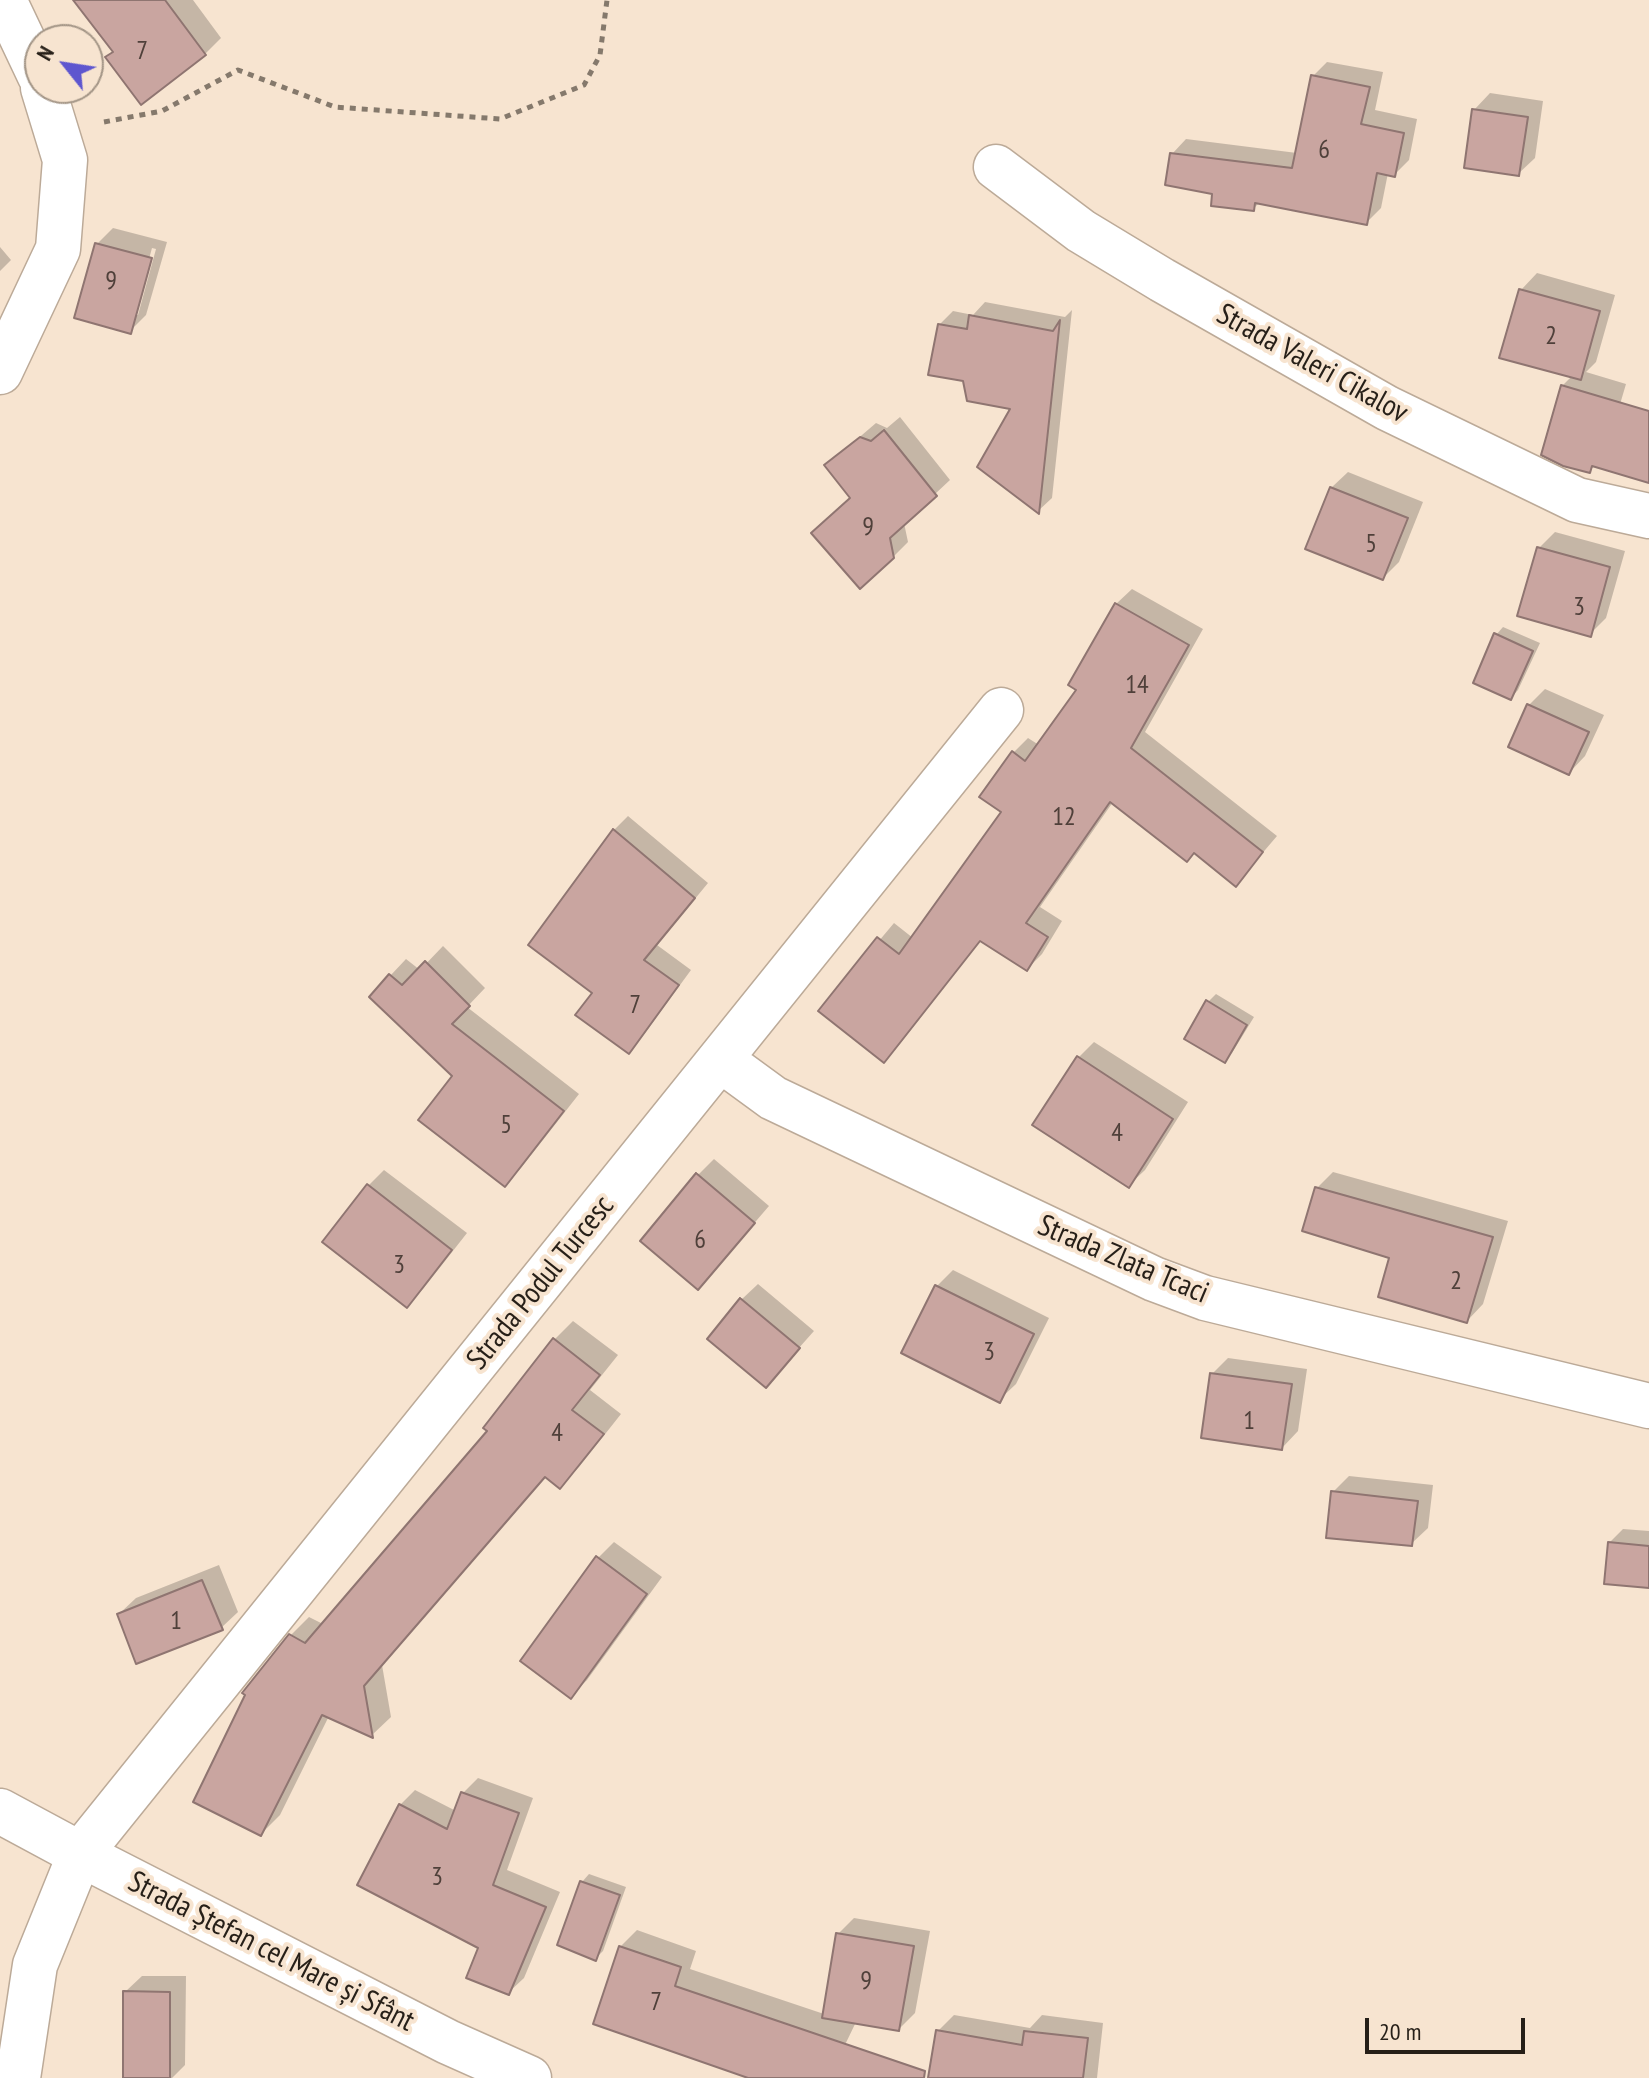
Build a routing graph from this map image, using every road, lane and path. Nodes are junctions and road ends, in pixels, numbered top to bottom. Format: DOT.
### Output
graph roads {
  1 [pos="4,0"];
  2 [pos="607,0"];
  3 [pos="24,42"];
  4 [pos="49,107"];
  5 [pos="996,167"];
  6 [pos="0,372"];
  7 [pos="1649,516"];
  8 [pos="1001,710"];
  9 [pos="721,1060"];
  10 [pos="1649,1406"];
  11 [pos="9,1815"];
  12 [pos="80,1854"];
  13 [pos="18,2078"];
  14 [pos="529,2078"];
  1 -- 3 [label="street"];
  2 -- 4 [label="path"];
  4 -- 6 [label="street"];
  5 -- 7 [label="street, Strada Valeri Cikalov"];
  8 -- 9 [label="street, Strada Podul Turcesc"];
  9 -- 10 [label="street, Strada Zlata Tcaci"];
  9 -- 12 [label="street, Strada Podul Turcesc"];
  11 -- 12 [label="street, Strada Ștefan cel Mare și Sfânt"];
  12 -- 13 [label="street, Strada Podul Turcesc"];
  12 -- 14 [label="street, Strada Ștefan cel Mare și Sfânt"];
}
